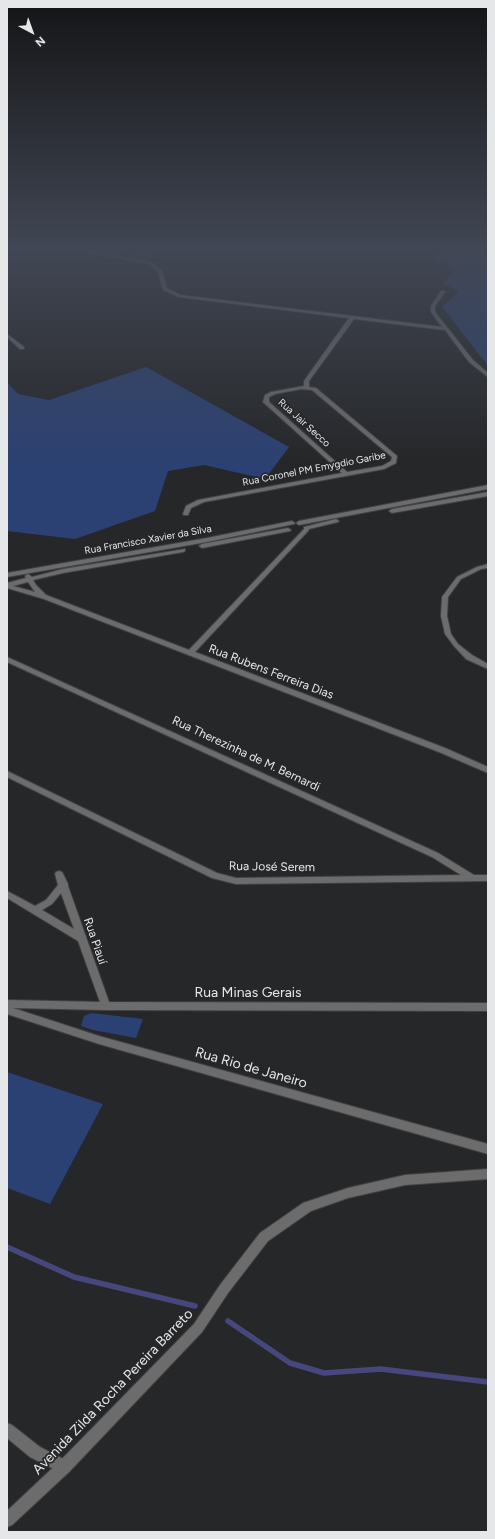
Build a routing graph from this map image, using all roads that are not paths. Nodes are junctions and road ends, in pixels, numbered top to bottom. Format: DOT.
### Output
graph roads {
  1 [pos="350,321"];
  2 [pos="376,321"];
  3 [pos="439,321"];
  4 [pos="445,329"];
  5 [pos="7,335"];
  6 [pos="22,348"];
  7 [pos="488,376"];
  8 [pos="306,387"];
  9 [pos="346,474"];
  10 [pos="488,487"];
  11 [pos="488,494"];
  12 [pos="186,514"];
  13 [pos="299,522"];
  14 [pos="292,523"];
  15 [pos="306,529"];
  16 [pos="267,531"];
  17 [pos="289,531"];
  18 [pos="288,547"];
  19 [pos="488,566"];
  20 [pos="25,571"];
  21 [pos="7,575"];
  22 [pos="31,580"];
  23 [pos="7,586"];
  24 [pos="45,597"];
  25 [pos="190,653"];
  26 [pos="7,659"];
  27 [pos="488,667"];
  28 [pos="488,770"];
  29 [pos="7,774"];
  30 [pos="59,874"];
  31 [pos="472,878"];
  32 [pos="488,878"];
  33 [pos="64,884"];
  34 [pos="7,894"];
  35 [pos="35,910"];
  36 [pos="81,938"];
  37 [pos="7,1004"];
  38 [pos="106,1006"];
  39 [pos="488,1007"];
  40 [pos="7,1010"];
  41 [pos="488,1149"];
  42 [pos="488,1174"];
  43 [pos="7,1430"];
  44 [pos="64,1467"];
  45 [pos="7,1520"];
  1 -- 8 [label="street"];
  2 -- 4 [label="street"];
  3 -- 4 [label="street"];
  4 -- 7 [label="street"];
  5 -- 6 [label="street"];
  8 -- 9 [label="street, Rua Jair Secco"];
  8 -- 9 [label="street, Rua Coronel PM Emygdio Garibe"];
  9 -- 12 [label="street, Rua Coronel PM Emygdio Garibe"];
  10 -- 13 [label="street"];
  11 -- 15 [label="street"];
  13 -- 14 [label="street, Rua Francisco Xavier da Silva"];
  13 -- 15 [label="street"];
  14 -- 16 [label="street, Rua Francisco Xavier da Silva"];
  14 -- 17 [label="street"];
  15 -- 17 [label="street, Rua Francisco Xavier da Silva"];
  15 -- 18 [label="street"];
  16 -- 17 [label="street, Rua Francisco Xavier da Silva"];
  16 -- 20 [label="street, Rua Francisco Xavier da Silva"];
  16 -- 22 [label="street, Rua Francisco Xavier da Silva"];
  17 -- 18 [label="street"];
  18 -- 25 [label="street"];
  19 -- 27 [label="street"];
  20 -- 21 [label="street, Rua Francisco Xavier da Silva"];
  20 -- 22 [label="street"];
  22 -- 23 [label="street, Rua Francisco Xavier da Silva"];
  22 -- 24 [label="street"];
  23 -- 24 [label="street, Rua Rubens Ferreira Dias"];
  24 -- 25 [label="street, Rua Rubens Ferreira Dias"];
  25 -- 28 [label="street, Rua Rubens Ferreira Dias"];
  26 -- 31 [label="street, Rua Therezinha de M. Bernardi"];
  29 -- 31 [label="street, Rua José Serem"];
  30 -- 33 [label="street, Rua Piauí"];
  31 -- 32 [label="street, Rua José Serem"];
  33 -- 35 [label="street"];
  33 -- 36 [label="street, Rua Piauí"];
  34 -- 35 [label="street"];
  35 -- 36 [label="street"];
  36 -- 38 [label="street, Rua Piauí"];
  37 -- 38 [label="street, Rua Minas Gerais"];
  38 -- 39 [label="street, Rua Minas Gerais"];
  40 -- 41 [label="street, Rua Rio de Janeiro"];
  42 -- 44 [label="street, Avenida Zilda Rocha Pereira Barreto"];
  43 -- 44 [label="street"];
  44 -- 45 [label="street, Avenida Zilda Rocha Pereira Barreto"];
}
